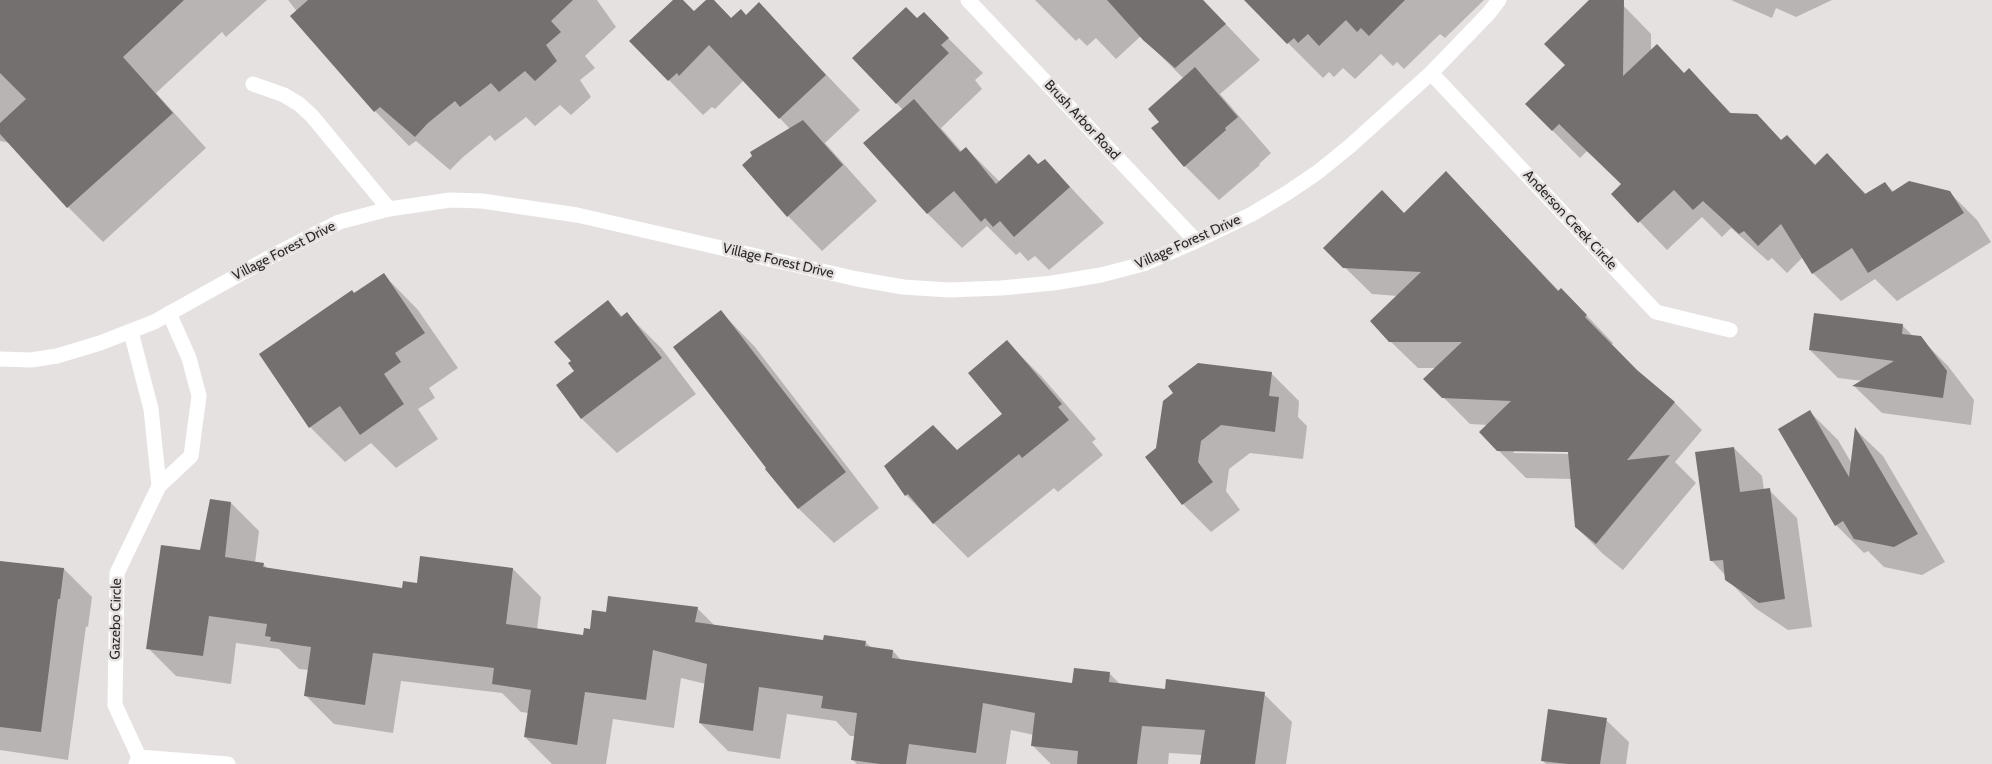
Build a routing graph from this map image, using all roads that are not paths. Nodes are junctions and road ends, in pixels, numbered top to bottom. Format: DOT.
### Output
graph roads {
  1 [pos="968,0"];
  2 [pos="1499,0"];
  3 [pos="1431,73"];
  4 [pos="253,84"];
  5 [pos="389,209"];
  6 [pos="1196,241"];
  7 [pos="169,313"];
  8 [pos="1730,330"];
  9 [pos="131,332"];
  10 [pos="0,360"];
  11 [pos="159,486"];
  12 [pos="137,761"];
  13 [pos="228,764"];
  1 -- 6 [label="lane, Brush Arbor Road"];
  2 -- 3 [label="lane, Village Forest Drive"];
  3 -- 6 [label="lane, Village Forest Drive"];
  3 -- 8 [label="lane, Anderson Creek Circle"];
  4 -- 5 [label="lane"];
  5 -- 6 [label="lane, Village Forest Drive"];
  5 -- 7 [label="lane, Village Forest Drive"];
  7 -- 9 [label="lane, Village Forest Drive"];
  7 -- 11 [label="lane, Gazebo Circle"];
  9 -- 10 [label="lane, Village Forest Drive"];
  9 -- 11 [label="lane"];
  11 -- 12 [label="lane, Gazebo Circle"];
  12 -- 13 [label="lane, Gazebo Circle"];
}
